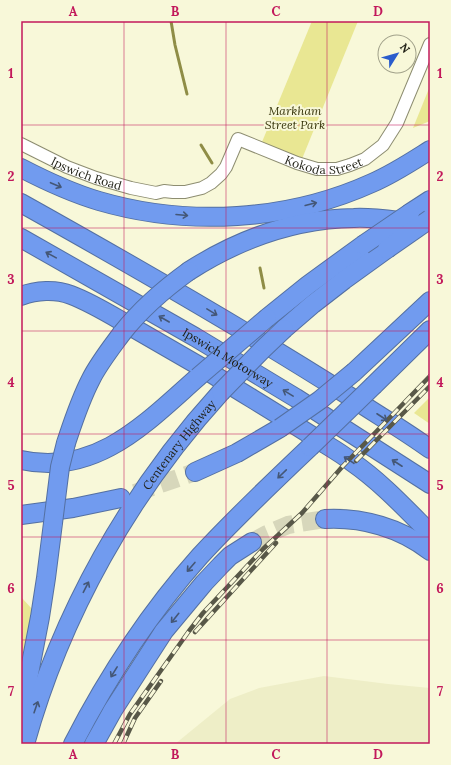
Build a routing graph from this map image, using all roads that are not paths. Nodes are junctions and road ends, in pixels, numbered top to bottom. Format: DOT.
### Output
graph roads {
  1 [pos="430,44"];
  2 [pos="242,141"];
  3 [pos="21,144"];
  4 [pos="430,150"];
  5 [pos="21,168"];
  6 [pos="430,200"];
  7 [pos="21,203"];
  8 [pos="430,219"];
  9 [pos="430,226"];
  10 [pos="21,238"];
  11 [pos="21,296"];
  12 [pos="430,301"];
  13 [pos="430,330"];
  14 [pos="430,449"];
  15 [pos="21,460"];
  16 [pos="195,472"];
  17 [pos="430,484"];
  18 [pos="120,498"];
  19 [pos="21,514"];
  20 [pos="325,519"];
  21 [pos="430,533"];
  22 [pos="252,542"];
  23 [pos="430,551"];
  24 [pos="21,715"];
  25 [pos="24,744"];
  26 [pos="73,744"];
  27 [pos="94,744"];
  1 -- 2 [label="street, Kokoda Street"];
  2 -- 3 [label="street, Ipswich Road"];
  5 -- 4 [label="highway, one-way"];
  6 -- 15 [label="highway, bridge"];
  7 -- 14 [label="highway, one-way"];
  25 -- 8 [label="highway, Centenary Highway, one-way, bridge"];
  9 -- 24 [label="highway, bridge"];
  17 -- 10 [label="highway, Ipswich Motorway, one-way"];
  21 -- 11 [label="highway, one-way"];
  12 -- 16 [label="highway, bridge"];
  13 -- 26 [label="highway, one-way, bridge"];
  18 -- 19 [label="highway"];
  20 -- 23 [label="highway"];
  22 -- 27 [label="highway, one-way"];
}
